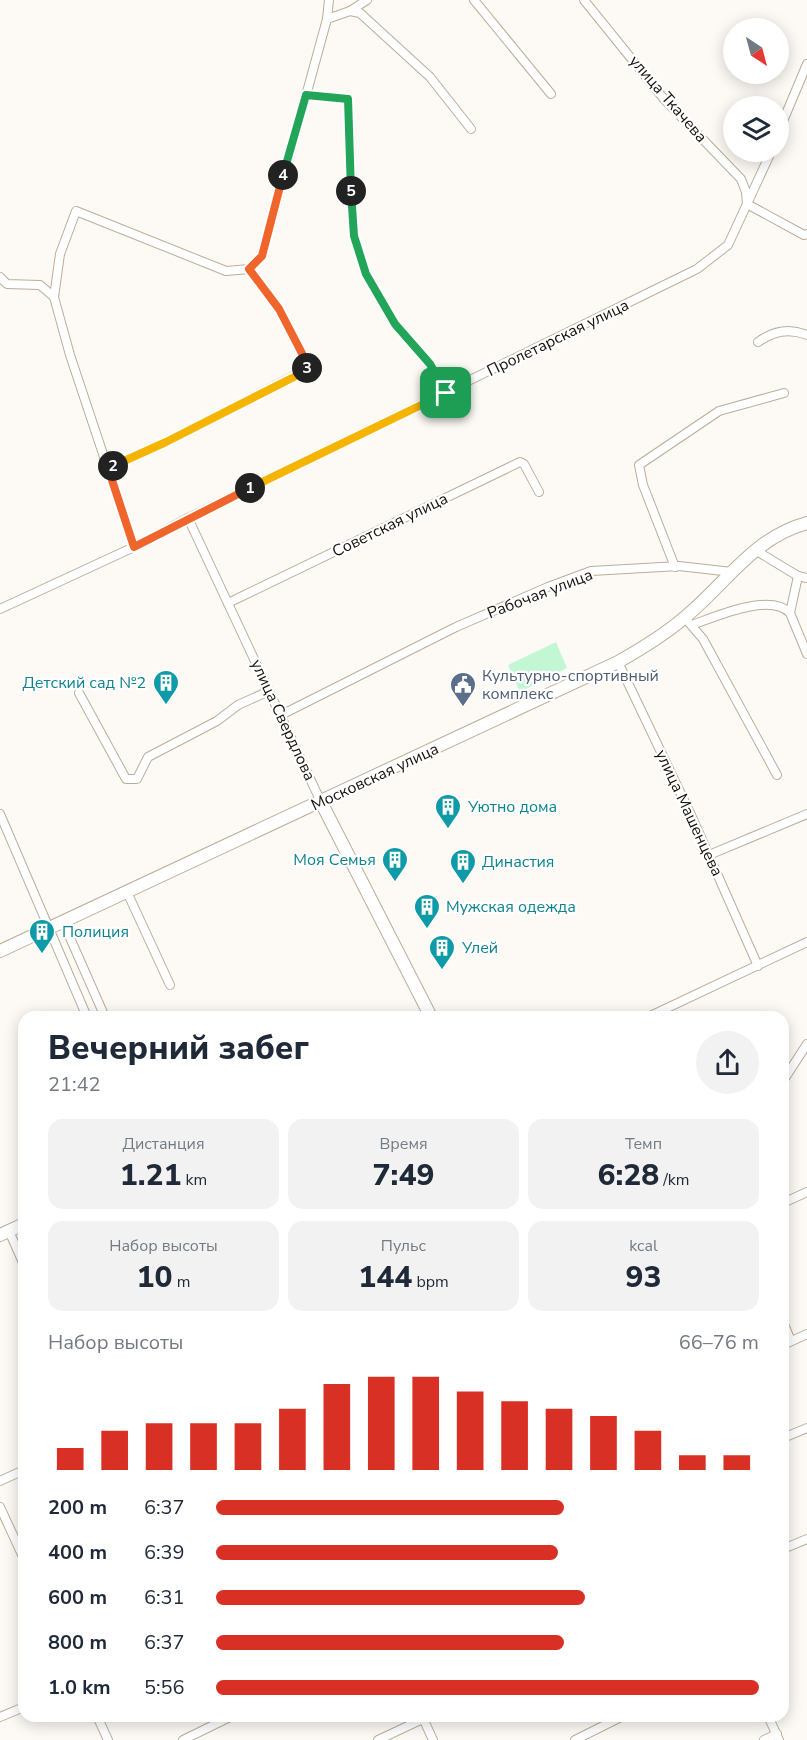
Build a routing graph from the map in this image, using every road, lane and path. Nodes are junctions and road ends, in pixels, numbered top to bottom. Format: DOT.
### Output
graph roads {
  1 [pos="329,0"];
  2 [pos="367,0"];
  3 [pos="474,0"];
  4 [pos="584,0"];
  5 [pos="350,12"];
  6 [pos="327,19"];
  7 [pos="807,64"];
  8 [pos="551,94"];
  9 [pos="306,95"];
  10 [pos="789,107"];
  11 [pos="471,129"];
  12 [pos="766,162"];
  13 [pos="747,204"];
  14 [pos="807,234"];
  15 [pos="249,269"];
  16 [pos="3,281"];
  17 [pos="54,297"];
  18 [pos="807,334"];
  19 [pos="758,342"];
  20 [pos="446,393"];
  21 [pos="784,393"];
  22 [pos="108,468"];
  23 [pos="539,492"];
  24 [pos="188,518"];
  25 [pos="807,523"];
  26 [pos="134,547"];
  27 [pos="755,550"];
  28 [pos="675,567"];
  29 [pos="732,572"];
  30 [pos="803,577"];
  31 [pos="228,603"];
  32 [pos="0,609"];
  33 [pos="789,613"];
  34 [pos="689,621"];
  35 [pos="807,654"];
  36 [pos="618,662"];
  37 [pos="269,691"];
  38 [pos="79,693"];
  39 [pos="280,715"];
  40 [pos="777,775"];
  41 [pos="321,802"];
  42 [pos="0,814"];
  43 [pos="807,814"];
  44 [pos="709,855"];
  45 [pos="128,892"];
  46 [pos="63,922"];
  47 [pos="48,929"];
  48 [pos="807,942"];
  49 [pos="0,951"];
  50 [pos="758,966"];
  51 [pos="170,985"];
  52 [pos="84,1011"];
  53 [pos="102,1011"];
  54 [pos="428,1011"];
  55 [pos="661,1011"];
  56 [pos="807,1044"];
  57 [pos="789,1072"];
  58 [pos="807,1192"];
  59 [pos="789,1200"];
  60 [pos="5,1233"];
  61 [pos="18,1255"];
  62 [pos="807,1334"];
  63 [pos="789,1342"];
  64 [pos="807,1428"];
  65 [pos="789,1436"];
  66 [pos="18,1473"];
  67 [pos="0,1481"];
  68 [pos="0,1507"];
  69 [pos="807,1539"];
  70 [pos="18,1546"];
  71 [pos="789,1546"];
  72 [pos="18,1710"];
  73 [pos="0,1718"];
  74 [pos="100,1722"];
  75 [pos="220,1722"];
  76 [pos="414,1722"];
  77 [pos="426,1722"];
  78 [pos="611,1722"];
  79 [pos="771,1722"];
  80 [pos="778,1737"];
  81 [pos="108,1740"];
  82 [pos="183,1740"];
  83 [pos="378,1740"];
  84 [pos="433,1740"];
  85 [pos="575,1740"];
  86 [pos="764,1740"];
  1 -- 6 [label="street"];
  2 -- 5 [label="street"];
  3 -- 8 [label="street"];
  4 -- 13 [label="street, улица Ткачева"];
  5 -- 6 [label="street"];
  5 -- 11 [label="street"];
  6 -- 9 [label="street"];
  7 -- 10 [label="street"];
  9 -- 15 [label="street"];
  9 -- 20 [label="street"];
  12 -- 13 [label="street, Пролетарская улица"];
  13 -- 14 [label="street"];
  13 -- 20 [label="street, Пролетарская улица"];
  15 -- 17 [label="street"];
  15 -- 22 [label="street"];
  16 -- 17 [label="street"];
  17 -- 22 [label="street"];
  18 -- 19 [label="street"];
  20 -- 24 [label="street, Пролетарская улица"];
  21 -- 28 [label="street"];
  22 -- 26 [label="street"];
  23 -- 31 [label="street, Советская улица"];
  24 -- 26 [label="street, Пролетарская улица"];
  24 -- 31 [label="street, улица Свердлова"];
  25 -- 27 [label="main road"];
  26 -- 32 [label="street, Пролетарская улица"];
  27 -- 29 [label="main road"];
  27 -- 30 [label="street"];
  28 -- 29 [label="street, Рабочая улица"];
  28 -- 39 [label="street, Рабочая улица"];
  29 -- 34 [label="main road, Московская улица"];
  30 -- 33 [label="street"];
  31 -- 37 [label="street, улица Свердлова"];
  33 -- 34 [label="street"];
  33 -- 35 [label="street"];
  34 -- 36 [label="main road, Московская улица"];
  34 -- 40 [label="street"];
  36 -- 41 [label="main road, Московская улица"];
  36 -- 44 [label="street, улица Машенцева"];
  37 -- 38 [label="street"];
  37 -- 39 [label="street, улица Свердлова"];
  39 -- 41 [label="street, улица Свердлова"];
  41 -- 45 [label="main road, Московская улица"];
  41 -- 54 [label="main road, улица Свердлова"];
  42 -- 47 [label="street"];
  43 -- 44 [label="street"];
  44 -- 50 [label="street, улица Машенцева"];
  45 -- 46 [label="main road, Московская улица"];
  45 -- 51 [label="street"];
  46 -- 47 [label="main road, Московская улица"];
  46 -- 53 [label="street"];
  47 -- 49 [label="main road, Московская улица"];
  47 -- 52 [label="street"];
  48 -- 50 [label="street"];
  50 -- 55 [label="street"];
  56 -- 57 [label="street"];
  58 -- 59 [label="street"];
  60 -- 61 [label="street"];
  62 -- 63 [label="street"];
  64 -- 65 [label="street"];
  66 -- 67 [label="street"];
  68 -- 70 [label="street"];
  69 -- 71 [label="street"];
  72 -- 73 [label="street"];
  74 -- 81 [label="street"];
  75 -- 82 [label="street"];
  76 -- 83 [label="street"];
  77 -- 84 [label="street"];
  78 -- 85 [label="street"];
  79 -- 80 [label="street"];
  80 -- 86 [label="street"];
}
